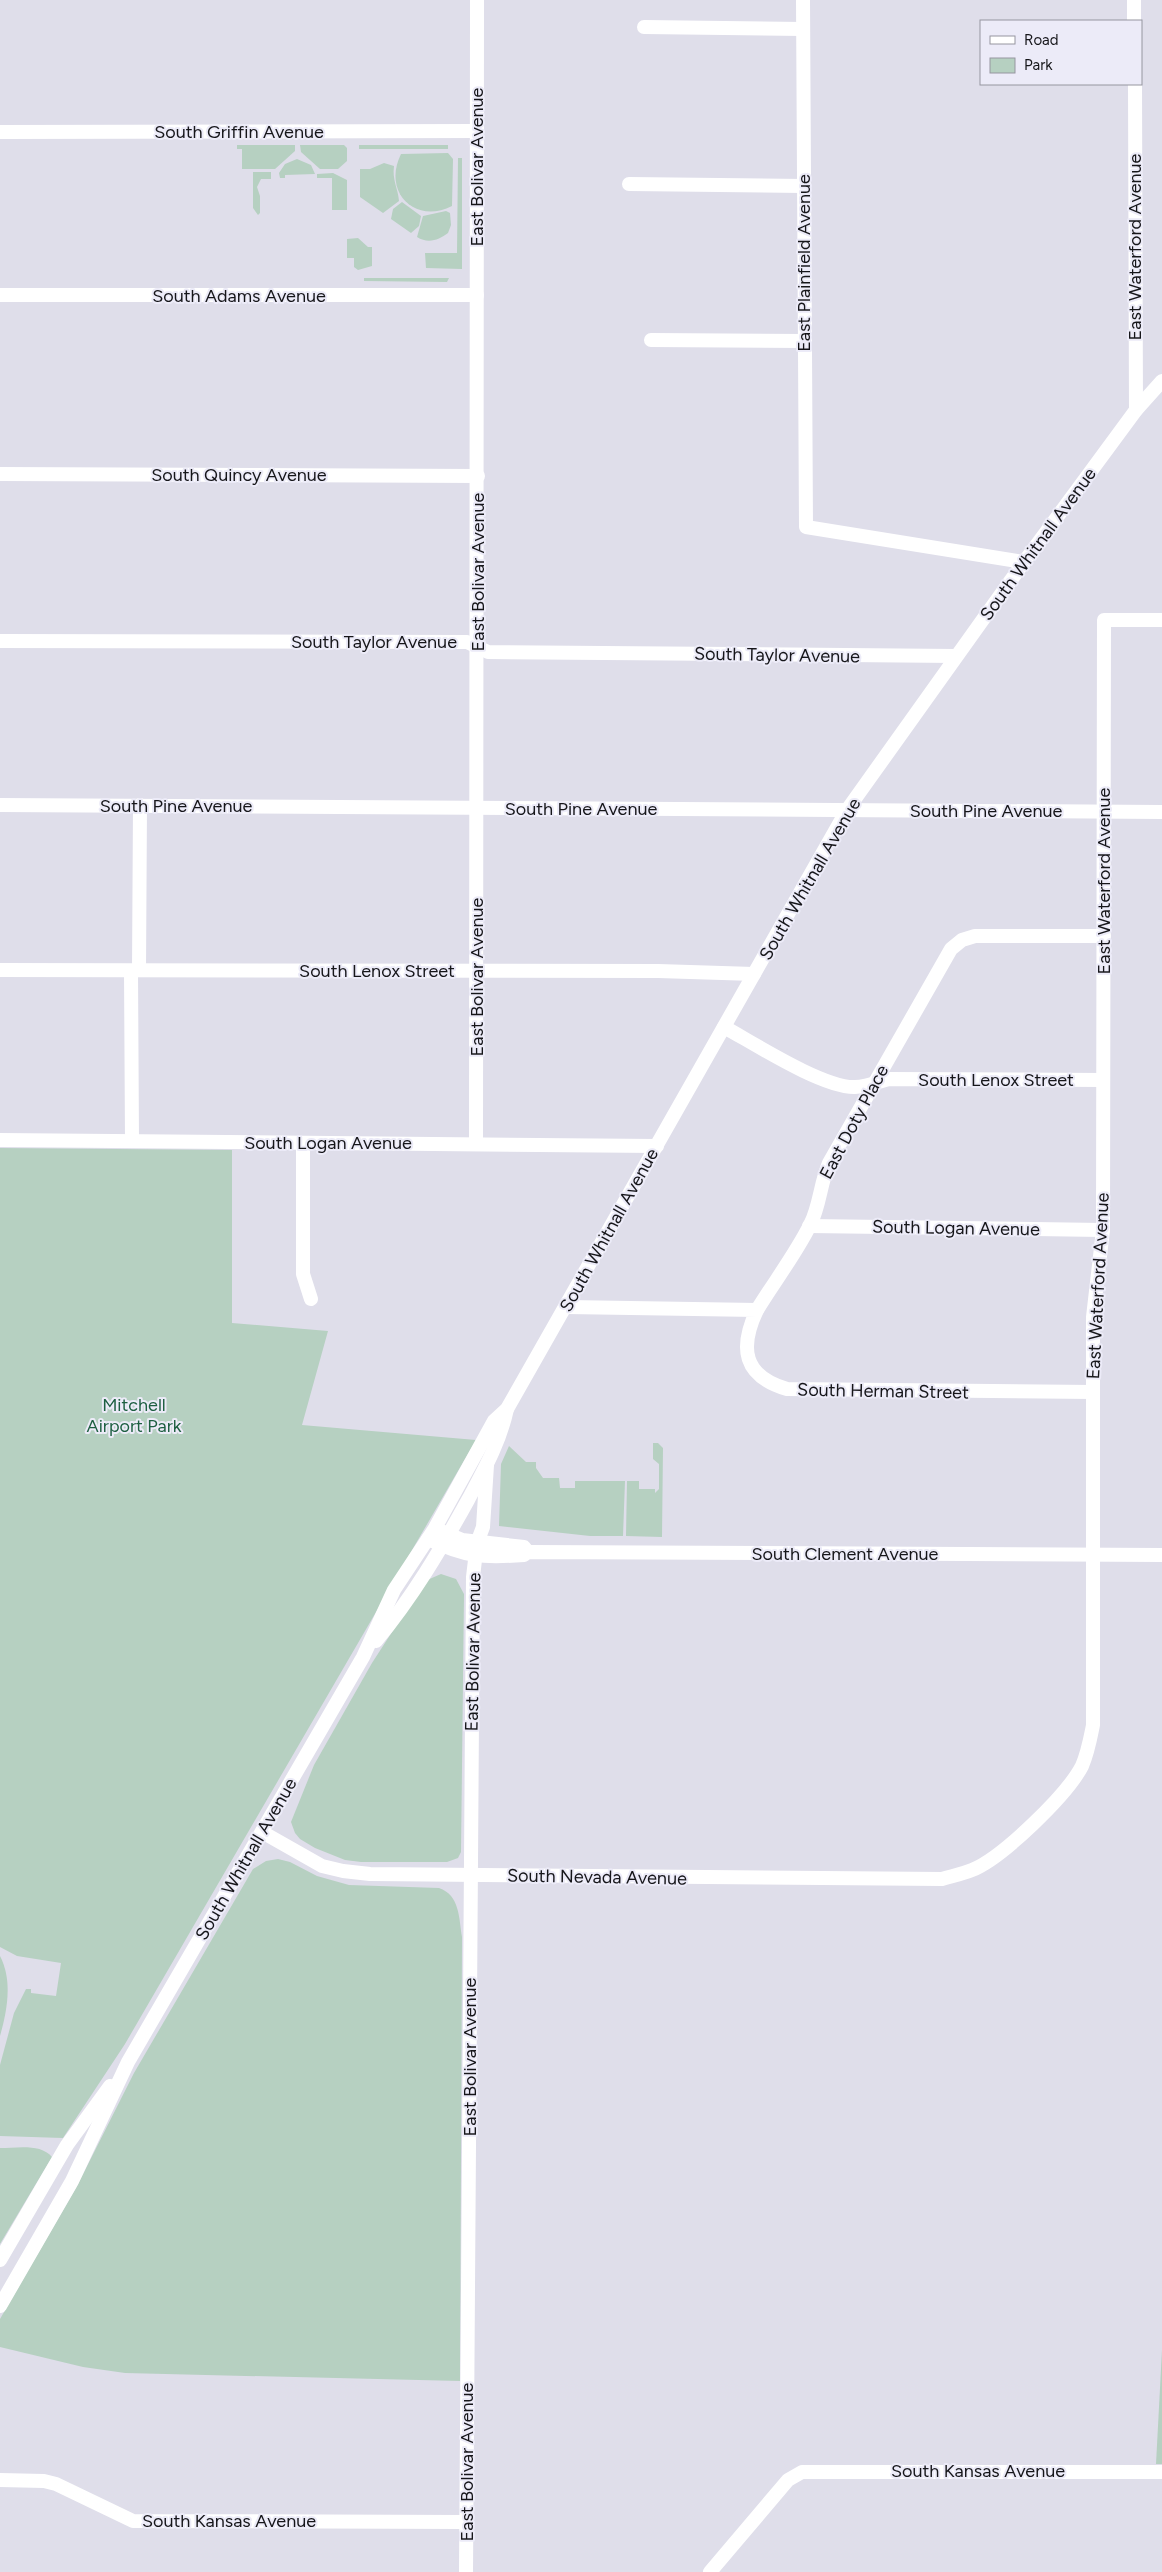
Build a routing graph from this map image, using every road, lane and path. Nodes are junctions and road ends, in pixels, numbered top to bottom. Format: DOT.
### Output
graph roads {
  1 [pos="477,0"];
  2 [pos="803,0"];
  3 [pos="1134,0"];
  4 [pos="1134,20"];
  5 [pos="644,27"];
  6 [pos="804,29"];
  7 [pos="1134,85"];
  8 [pos="477,131"];
  9 [pos="0,132"];
  10 [pos="629,184"];
  11 [pos="804,186"];
  12 [pos="0,295"];
  13 [pos="477,296"];
  14 [pos="651,340"];
  15 [pos="804,341"];
  16 [pos="1162,381"];
  17 [pos="1136,410"];
  18 [pos="0,474"];
  19 [pos="478,476"];
  20 [pos="1024,562"];
  21 [pos="1162,620"];
  22 [pos="0,641"];
  23 [pos="478,647"];
  24 [pos="956,656"];
  25 [pos="140,805"];
  26 [pos="0,806"];
  27 [pos="478,808"];
  28 [pos="848,810"];
  29 [pos="1105,812"];
  30 [pos="1162,812"];
  31 [pos="1104,936"];
  32 [pos="0,970"];
  33 [pos="135,970"];
  34 [pos="477,972"];
  35 [pos="754,974"];
  36 [pos="724,1027"];
  37 [pos="1103,1080"];
  38 [pos="875,1083"];
  39 [pos="0,1140"];
  40 [pos="132,1141"];
  41 [pos="476,1143"];
  42 [pos="303,1144"];
  43 [pos="657,1146"];
  44 [pos="810,1226"];
  45 [pos="1103,1230"];
  46 [pos="311,1299"];
  47 [pos="567,1307"];
  48 [pos="757,1310"];
  49 [pos="1093,1392"];
  50 [pos="508,1408"];
  51 [pos="487,1465"];
  52 [pos="431,1533"];
  53 [pos="445,1540"];
  54 [pos="476,1550"];
  55 [pos="1094,1555"];
  56 [pos="1162,1556"];
  57 [pos="363,1657"];
  58 [pos="262,1832"];
  59 [pos="472,1876"];
  60 [pos="942,1879"];
  61 [pos="128,2062"];
  62 [pos="0,2260"];
  63 [pos="0,2306"];
  64 [pos="1162,2472"];
  65 [pos="0,2480"];
  66 [pos="466,2522"];
  67 [pos="466,2572"];
  68 [pos="710,2572"];
  1 -- 8 [label="street, East Bolivar Avenue"];
  2 -- 6 [label="street, East Plainfield Avenue"];
  3 -- 4 [label="street"];
  5 -- 6 [label="street"];
  6 -- 11 [label="street, East Plainfield Avenue"];
  7 -- 17 [label="street, East Waterford Avenue"];
  8 -- 9 [label="street, South Griffin Avenue"];
  8 -- 13 [label="street, East Bolivar Avenue"];
  10 -- 11 [label="street"];
  11 -- 15 [label="street, East Plainfield Avenue"];
  12 -- 13 [label="street, South Adams Avenue"];
  13 -- 19 [label="street, East Bolivar Avenue"];
  14 -- 15 [label="street"];
  15 -- 20 [label="street, East Plainfield Avenue"];
  16 -- 17 [label="street, South Whitnall Avenue"];
  17 -- 20 [label="street, South Whitnall Avenue"];
  18 -- 19 [label="street, South Quincy Avenue"];
  19 -- 23 [label="street, East Bolivar Avenue"];
  20 -- 24 [label="street, South Whitnall Avenue"];
  21 -- 29 [label="street, East Waterford Avenue"];
  22 -- 23 [label="street, South Taylor Avenue"];
  23 -- 24 [label="street, South Taylor Avenue"];
  23 -- 27 [label="street, East Bolivar Avenue"];
  24 -- 28 [label="street, South Whitnall Avenue"];
  25 -- 26 [label="street, South Pine Avenue"];
  25 -- 27 [label="street, South Pine Avenue"];
  25 -- 33 [label="street"];
  27 -- 28 [label="street, South Pine Avenue"];
  27 -- 34 [label="street, East Bolivar Avenue"];
  28 -- 29 [label="street, South Pine Avenue"];
  28 -- 35 [label="street, South Whitnall Avenue"];
  29 -- 30 [label="street, South Pine Avenue"];
  29 -- 31 [label="street, East Waterford Avenue"];
  31 -- 37 [label="street, East Waterford Avenue"];
  31 -- 38 [label="street, East Doty Place"];
  32 -- 33 [label="street, South Lenox Street"];
  33 -- 34 [label="street, South Lenox Street"];
  33 -- 40 [label="street"];
  34 -- 35 [label="street, South Lenox Street"];
  34 -- 41 [label="street, East Bolivar Avenue"];
  35 -- 36 [label="street, South Whitnall Avenue"];
  36 -- 38 [label="street, South Lenox Street"];
  36 -- 43 [label="street, South Whitnall Avenue"];
  37 -- 38 [label="street, South Lenox Street"];
  37 -- 45 [label="street, East Waterford Avenue"];
  38 -- 44 [label="street, East Doty Place"];
  39 -- 40 [label="street, South Logan Avenue"];
  40 -- 42 [label="street, South Logan Avenue"];
  41 -- 42 [label="street, South Logan Avenue"];
  41 -- 43 [label="street, South Logan Avenue"];
  42 -- 46 [label="street"];
  43 -- 47 [label="street, South Whitnall Avenue"];
  44 -- 45 [label="street, South Logan Avenue"];
  44 -- 48 [label="street, East Doty Place"];
  45 -- 49 [label="street, East Waterford Avenue"];
  47 -- 48 [label="street"];
  47 -- 50 [label="street, South Whitnall Avenue"];
  48 -- 49 [label="street, South Herman Street"];
  49 -- 55 [label="street, East Waterford Avenue"];
  50 -- 51 [label="street, South Whitnall Avenue"];
  50 -- 52 [label="street, South Whitnall Avenue"];
  51 -- 53 [label="street, South Whitnall Avenue"];
  51 -- 54 [label="street, East Bolivar Avenue"];
  52 -- 53 [label="street, South Clement Avenue"];
  52 -- 57 [label="street, South Whitnall Avenue"];
  53 -- 54 [label="street, South Clement Avenue"];
  53 -- 57 [label="street, South Whitnall Avenue"];
  54 -- 55 [label="street, South Clement Avenue"];
  54 -- 59 [label="street, East Bolivar Avenue"];
  55 -- 56 [label="street, South Clement Avenue"];
  55 -- 60 [label="street, East Waterford Avenue"];
  57 -- 58 [label="street, South Whitnall Avenue"];
  58 -- 59 [label="street, South Nevada Avenue"];
  58 -- 61 [label="street, South Whitnall Avenue"];
  59 -- 60 [label="street, South Nevada Avenue"];
  59 -- 66 [label="street, East Bolivar Avenue"];
  61 -- 62 [label="street, South Whitnall Avenue"];
  61 -- 63 [label="street, South Whitnall Avenue"];
  64 -- 68 [label="street, South Kansas Avenue"];
  65 -- 66 [label="street, South Kansas Avenue"];
  66 -- 67 [label="street, East Bolivar Avenue"];
}
